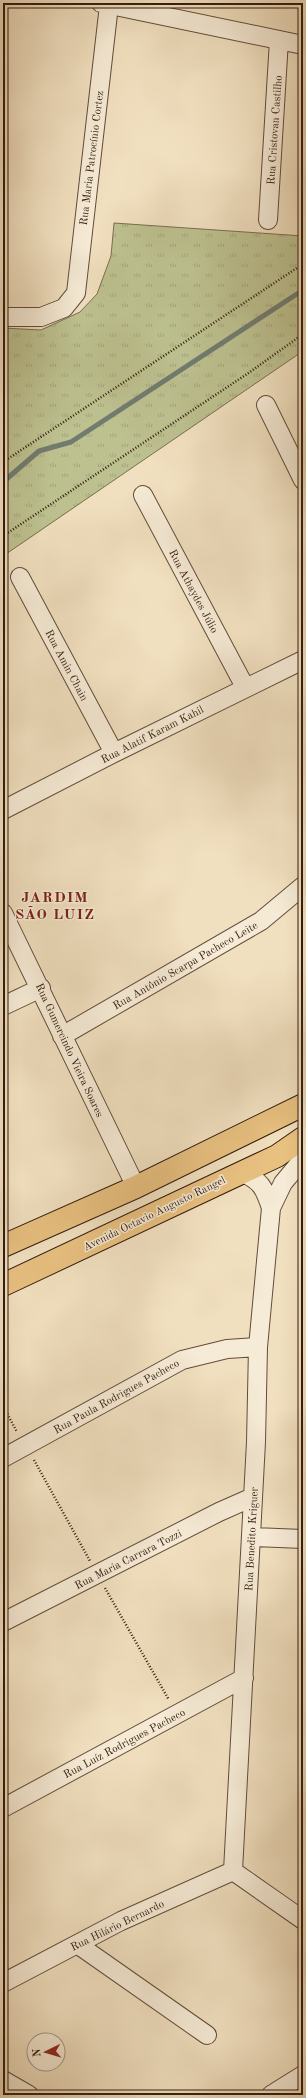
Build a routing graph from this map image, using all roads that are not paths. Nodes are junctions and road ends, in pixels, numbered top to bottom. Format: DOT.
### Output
graph roads {
  1 [pos="105,4"];
  2 [pos="279,40"];
  3 [pos="303,45"];
  4 [pos="268,220"];
  5 [pos="3,317"];
  6 [pos="266,405"];
  7 [pos="303,480"];
  8 [pos="143,495"];
  9 [pos="20,576"];
  10 [pos="303,660"];
  11 [pos="245,687"];
  12 [pos="114,753"];
  13 [pos="3,810"];
  14 [pos="303,886"];
  15 [pos="3,913"];
  16 [pos="41,988"];
  17 [pos="3,1006"];
  18 [pos="62,1036"];
  19 [pos="303,1105"];
  20 [pos="303,1138"];
  21 [pos="277,1156"];
  22 [pos="303,1158"];
  23 [pos="241,1172"];
  24 [pos="136,1187"];
  25 [pos="271,1208"];
  26 [pos="3,1246"];
  27 [pos="3,1285"];
  28 [pos="258,1347"];
  29 [pos="3,1458"];
  30 [pos="253,1498"];
  31 [pos="251,1537"];
  32 [pos="303,1539"];
  33 [pos="3,1622"];
  34 [pos="244,1678"];
  35 [pos="3,1808"];
  36 [pos="233,1871"];
  37 [pos="303,1920"];
  38 [pos="77,1944"];
  39 [pos="3,1983"];
  40 [pos="207,2035"];
  41 [pos="303,2075"];
  42 [pos="3,2080"];
  43 [pos="28,2095"];
  44 [pos="271,2095"];
  1 -- 2 [label="street"];
  1 -- 5 [label="street, Rua Maria Patrocínio Cortez"];
  2 -- 3 [label="street"];
  2 -- 4 [label="street, Rua Cristovan Castilho"];
  6 -- 7 [label="street"];
  8 -- 11 [label="street, Rua Athaydes Júlio"];
  9 -- 12 [label="street, Rua Amin Chain"];
  10 -- 11 [label="street, Rua Alatif Karam Kahil"];
  11 -- 12 [label="street, Rua Alatif Karam Kahil"];
  12 -- 13 [label="street, Rua Alatif Karam Kahil"];
  14 -- 18 [label="street, Rua Antônio Scarpa Pacheco Leite"];
  15 -- 16 [label="street, Rua Gumercindo Vieira Soares"];
  16 -- 17 [label="street"];
  16 -- 18 [label="street, Rua Gumercindo Vieira Soares"];
  18 -- 24 [label="street, Rua Gumercindo Vieira Soares"];
  19 -- 24 [label="main road"];
  20 -- 21 [label="main road, Avenida Octavio Augusto Rangel"];
  21 -- 22 [label="street"];
  21 -- 23 [label="main road, Avenida Octavio Augusto Rangel"];
  22 -- 25 [label="street, Rua Benedito Kriguer"];
  23 -- 25 [label="street, Rua Benedito Kriguer"];
  23 -- 27 [label="main road, Avenida Octavio Augusto Rangel"];
  24 -- 26 [label="main road"];
  25 -- 28 [label="street, Rua Benedito Kriguer"];
  28 -- 29 [label="street, Rua Paula Rodrigues Pacheco"];
  28 -- 30 [label="street, Rua Benedito Kriguer"];
  30 -- 31 [label="street, Rua Benedito Kriguer"];
  30 -- 33 [label="street, Rua Maria Carrara Tozzi"];
  31 -- 32 [label="street"];
  31 -- 34 [label="street, Rua Benedito Kriguer"];
  34 -- 35 [label="street, Rua Luíz Rodrigues Pacheco"];
  34 -- 36 [label="street, Rua Benedito Kriguer"];
  36 -- 37 [label="street"];
  36 -- 38 [label="street, Rua Hilário Bernardo"];
  38 -- 39 [label="street, Rua Hilário Bernardo"];
  38 -- 40 [label="street"];
  41 -- 44 [label="street"];
  42 -- 43 [label="street"];
}
